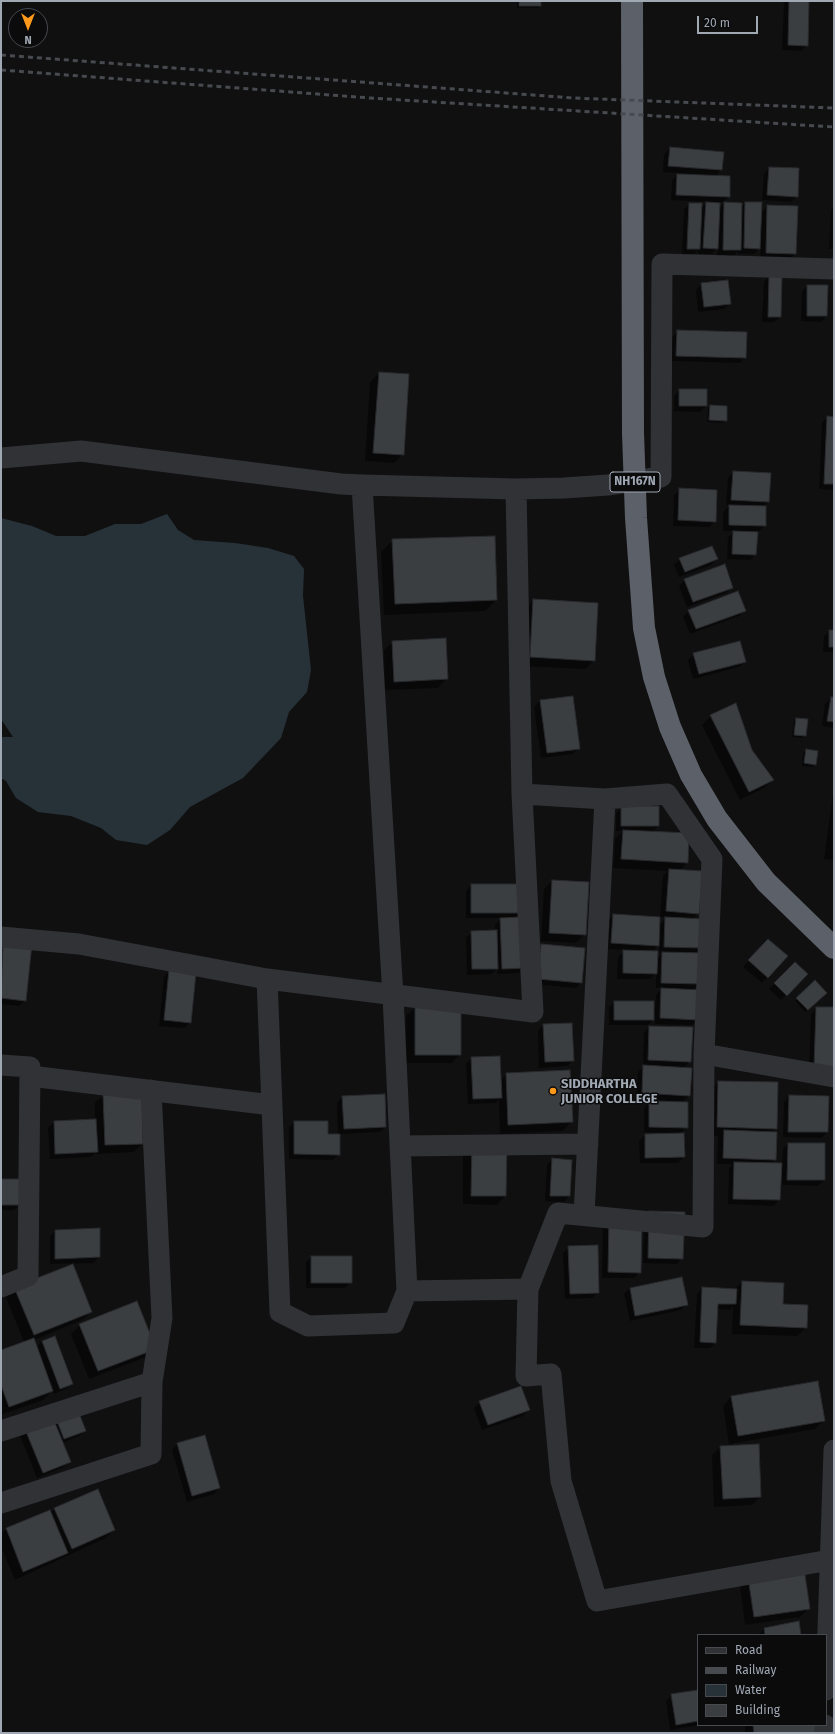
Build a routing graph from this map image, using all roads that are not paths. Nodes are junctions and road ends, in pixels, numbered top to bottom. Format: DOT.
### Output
graph roads {
  1 [pos="632,1"];
  2 [pos="834,269"];
  3 [pos="1,458"];
  4 [pos="362,485"];
  5 [pos="516,489"];
  6 [pos="522,794"];
  7 [pos="605,799"];
  8 [pos="1,937"];
  9 [pos="834,948"];
  10 [pos="267,980"];
  11 [pos="393,996"];
  12 [pos="704,1054"];
  13 [pos="1,1065"];
  14 [pos="30,1076"];
  15 [pos="834,1077"];
  16 [pos="151,1090"];
  17 [pos="272,1104"];
  18 [pos="588,1144"];
  19 [pos="400,1146"];
  20 [pos="584,1216"];
  21 [pos="1,1286"];
  22 [pos="528,1289"];
  23 [pos="407,1291"];
  24 [pos="152,1382"];
  25 [pos="1,1431"];
  26 [pos="834,1450"];
  27 [pos="1,1503"];
  28 [pos="830,1560"];
  29 [pos="832,1596"];
  30 [pos="827,1674"];
  1 -- 9 [label="highway, NH167N"];
  2 -- 5 [label="street"];
  3 -- 4 [label="street"];
  4 -- 5 [label="street"];
  4 -- 11 [label="street"];
  5 -- 6 [label="street"];
  6 -- 7 [label="street"];
  6 -- 11 [label="street"];
  7 -- 12 [label="street"];
  7 -- 18 [label="street"];
  8 -- 10 [label="street"];
  10 -- 11 [label="street"];
  10 -- 17 [label="street"];
  11 -- 19 [label="street"];
  12 -- 15 [label="street"];
  12 -- 20 [label="street"];
  13 -- 14 [label="street"];
  14 -- 16 [label="street"];
  14 -- 21 [label="street"];
  16 -- 17 [label="street"];
  16 -- 24 [label="street"];
  17 -- 23 [label="street"];
  18 -- 19 [label="street"];
  18 -- 20 [label="street"];
  19 -- 23 [label="street"];
  20 -- 22 [label="street"];
  22 -- 23 [label="street"];
  22 -- 28 [label="street"];
  24 -- 25 [label="street"];
  24 -- 27 [label="street"];
  26 -- 28 [label="street"];
  28 -- 29 [label="street"];
  29 -- 30 [label="street"];
}
